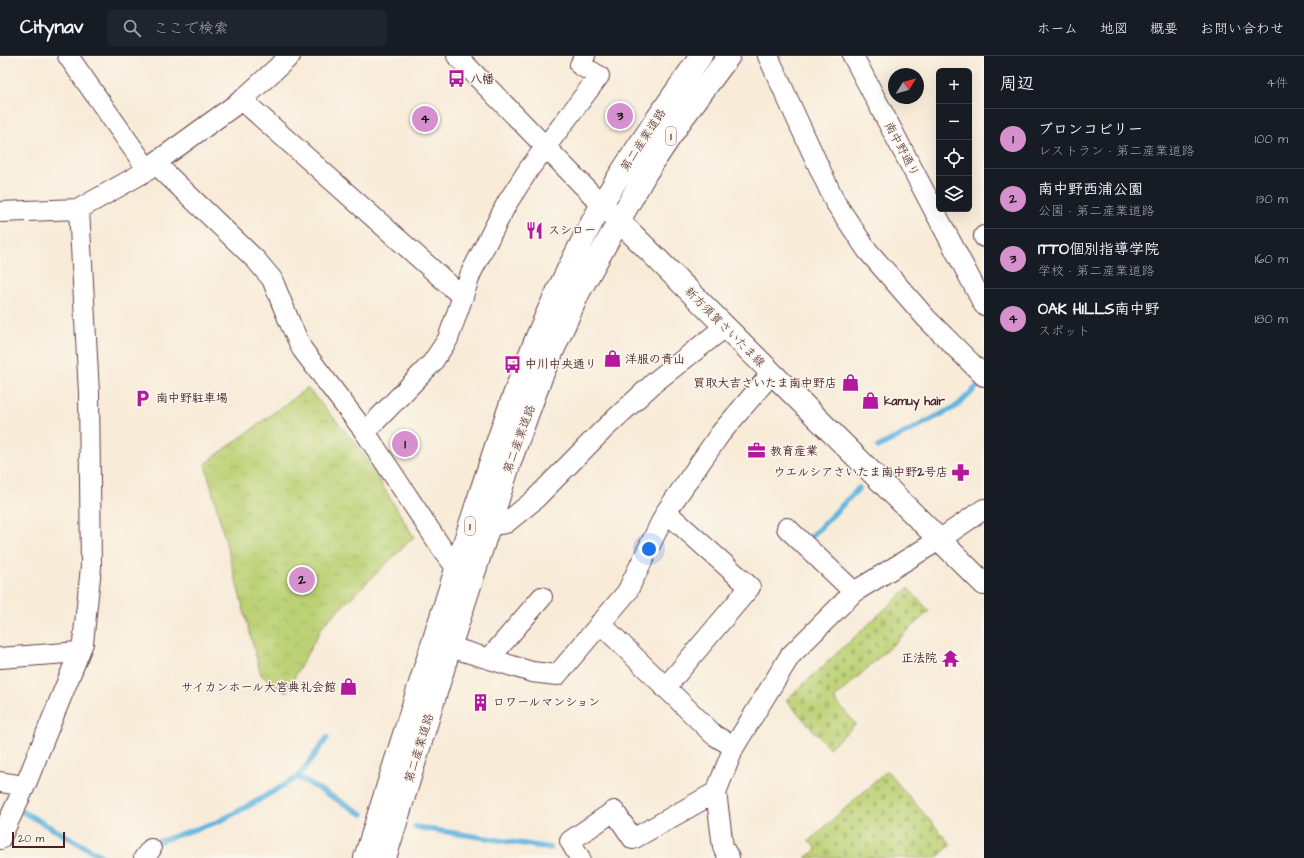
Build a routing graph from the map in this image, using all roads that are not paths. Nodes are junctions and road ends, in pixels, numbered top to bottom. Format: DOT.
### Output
graph roads {
  1 [pos="68,56"];
  2 [pos="290,56"];
  3 [pos="457,56"];
  4 [pos="585,56"];
  5 [pos="700,56"];
  6 [pos="729,56"];
  7 [pos="768,56"];
  8 [pos="853,56"];
  9 [pos="242,100"];
  10 [pos="546,148"];
  11 [pos="151,166"];
  12 [pos="602,205"];
  13 [pos="79,209"];
  14 [pos="0,212"];
  15 [pos="618,221"];
  16 [pos="977,274"];
  17 [pos="463,297"];
  18 [pos="984,305"];
  19 [pos="725,327"];
  20 [pos="772,373"];
  21 [pos="984,376"];
  22 [pos="365,432"];
  23 [pos="984,509"];
  24 [pos="666,512"];
  25 [pos="489,526"];
  26 [pos="787,528"];
  27 [pos="939,540"];
  28 [pos="456,567"];
  29 [pos="984,584"];
  30 [pos="854,592"];
  31 [pos="542,596"];
  32 [pos="600,623"];
  33 [pos="450,647"];
  34 [pos="79,652"];
  35 [pos="0,658"];
  36 [pos="489,659"];
  37 [pos="665,688"];
  38 [pos="734,747"];
  39 [pos="0,782"];
  40 [pos="25,786"];
  41 [pos="716,792"];
  42 [pos="0,840"];
  43 [pos="366,858"];
  44 [pos="385,858"];
  45 [pos="580,858"];
  46 [pos="729,858"];
  1 -- 11 [label="street"];
  2 -- 9 [label="street"];
  3 -- 10 [label="street"];
  4 -- 10 [label="street"];
  5 -- 12 [label="main road, 第二産業道路 / 1"];
  6 -- 15 [label="main road, 第二産業道路 / 1"];
  7 -- 21 [label="street"];
  8 -- 16 [label="street, 南中野通り"];
  9 -- 11 [label="street"];
  9 -- 17 [label="street"];
  10 -- 12 [label="street"];
  10 -- 17 [label="street"];
  11 -- 13 [label="street"];
  11 -- 22 [label="street"];
  12 -- 15 [label="main road, 新方須賀さいたま線"];
  12 -- 28 [label="main road, 第二産業道路 / 1"];
  13 -- 14 [label="street"];
  13 -- 34 [label="street"];
  15 -- 19 [label="main road, 新方須賀さいたま線"];
  15 -- 25 [label="main road, 第二産業道路 / 1"];
  16 -- 18 [label="street, 南中野通り"];
  17 -- 22 [label="street"];
  19 -- 20 [label="main road, 新方須賀さいたま線"];
  19 -- 25 [label="street"];
  20 -- 24 [label="street"];
  20 -- 27 [label="main road, 新方須賀さいたま線"];
  22 -- 28 [label="street"];
  23 -- 27 [label="street"];
  24 -- 32 [label="street"];
  24 -- 37 [label="street"];
  25 -- 33 [label="main road, 第二産業道路 / 1"];
  26 -- 30 [label="street"];
  27 -- 29 [label="main road, 新方須賀さいたま線"];
  27 -- 30 [label="street"];
  28 -- 43 [label="main road, 第二産業道路 / 1"];
  30 -- 38 [label="street"];
  31 -- 36 [label="street"];
  32 -- 36 [label="street"];
  32 -- 37 [label="street"];
  33 -- 36 [label="street"];
  33 -- 44 [label="main road, 第二産業道路 / 1"];
  34 -- 35 [label="street"];
  34 -- 40 [label="street"];
  37 -- 38 [label="street"];
  38 -- 41 [label="street"];
  39 -- 40 [label="street"];
  40 -- 42 [label="street"];
  41 -- 45 [label="street"];
  41 -- 46 [label="street"];
}
